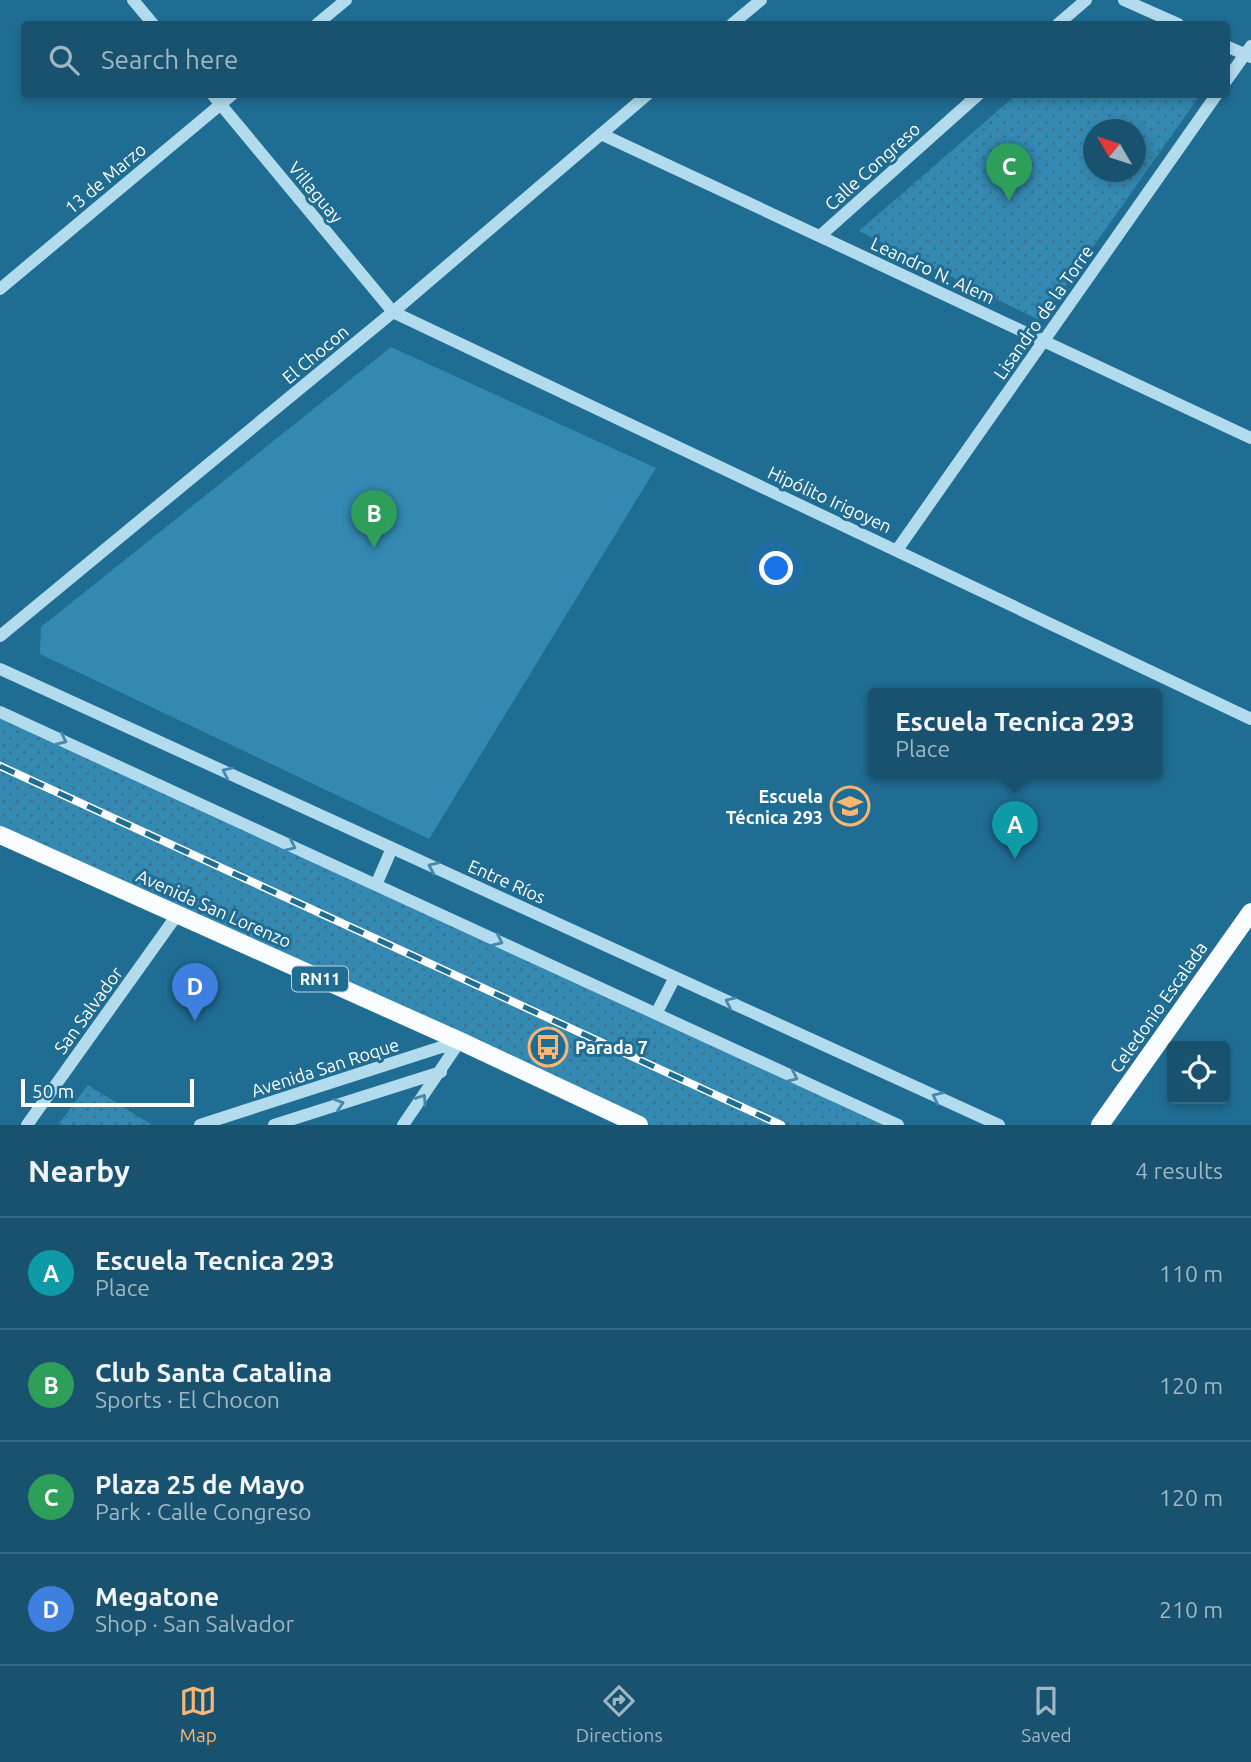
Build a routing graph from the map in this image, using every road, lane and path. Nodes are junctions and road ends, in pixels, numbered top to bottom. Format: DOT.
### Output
graph roads {
  1 [pos="133,0"];
  2 [pos="346,0"];
  3 [pos="761,0"];
  4 [pos="1086,0"];
  5 [pos="1124,0"];
  6 [pos="150,21"];
  7 [pos="321,21"];
  8 [pos="736,21"];
  9 [pos="1062,21"];
  10 [pos="1171,21"];
  11 [pos="1230,47"];
  12 [pos="1249,53"];
  13 [pos="1230,77"];
  14 [pos="215,98"];
  15 [pos="228,98"];
  16 [pos="643,98"];
  17 [pos="975,98"];
  18 [pos="1214,98"];
  19 [pos="220,105"];
  20 [pos="601,134"];
  21 [pos="820,236"];
  22 [pos="0,289"];
  23 [pos="393,312"];
  24 [pos="1044,341"];
  25 [pos="1251,438"];
  26 [pos="897,550"];
  27 [pos="0,636"];
  28 [pos="0,669"];
  29 [pos="0,712"];
  30 [pos="1251,719"];
  31 [pos="0,835"];
  32 [pos="392,848"];
  33 [pos="376,885"];
  34 [pos="1251,912"];
  35 [pos="177,915"];
  36 [pos="675,977"];
  37 [pos="656,1014"];
  38 [pos="460,1041"];
  39 [pos="441,1072"];
  40 [pos="27,1125"];
  41 [pos="200,1125"];
  42 [pos="274,1125"];
  43 [pos="403,1125"];
  44 [pos="639,1125"];
  45 [pos="898,1125"];
  46 [pos="999,1125"];
  47 [pos="1100,1125"];
  1 -- 6 [label="street"];
  2 -- 7 [label="street"];
  3 -- 8 [label="street"];
  4 -- 9 [label="street"];
  5 -- 10 [label="street"];
  11 -- 12 [label="street"];
  12 -- 13 [label="street"];
  14 -- 19 [label="street, Villaguay"];
  15 -- 19 [label="street, 13 de Marzo"];
  16 -- 20 [label="street, El Chocon"];
  17 -- 21 [label="street, Calle Congreso"];
  18 -- 24 [label="street, Lisandro de la Torre"];
  19 -- 22 [label="street, 13 de Marzo"];
  19 -- 23 [label="street, Villaguay"];
  20 -- 21 [label="street, Leandro N. Alem"];
  20 -- 23 [label="street, El Chocon"];
  21 -- 24 [label="street, Leandro N. Alem"];
  23 -- 26 [label="street, Hipólito Irigoyen"];
  23 -- 27 [label="street, El Chocon"];
  24 -- 25 [label="street, Leandro N. Alem"];
  24 -- 26 [label="street, Lisandro de la Torre"];
  26 -- 30 [label="street, Hipólito Irigoyen"];
  32 -- 28 [label="street, Entre Ríos, one-way"];
  29 -- 33 [label="street, one-way"];
  31 -- 35 [label="main road, Avenida San Lorenzo / RN11"];
  32 -- 33 [label="street"];
  36 -- 32 [label="street, Entre Ríos, one-way"];
  33 -- 37 [label="street, one-way"];
  34 -- 47 [label="main road, Celedonio Escalada"];
  35 -- 38 [label="main road, Avenida San Lorenzo / RN11"];
  35 -- 40 [label="street, San Salvador"];
  36 -- 37 [label="street"];
  46 -- 36 [label="street, Entre Ríos, one-way"];
  37 -- 45 [label="street, one-way"];
  38 -- 39 [label="street"];
  38 -- 41 [label="street, Avenida San Roque"];
  38 -- 44 [label="main road, Avenida San Lorenzo / RN11"];
  42 -- 39 [label="street, one-way"];
  43 -- 39 [label="street, one-way"];
}
